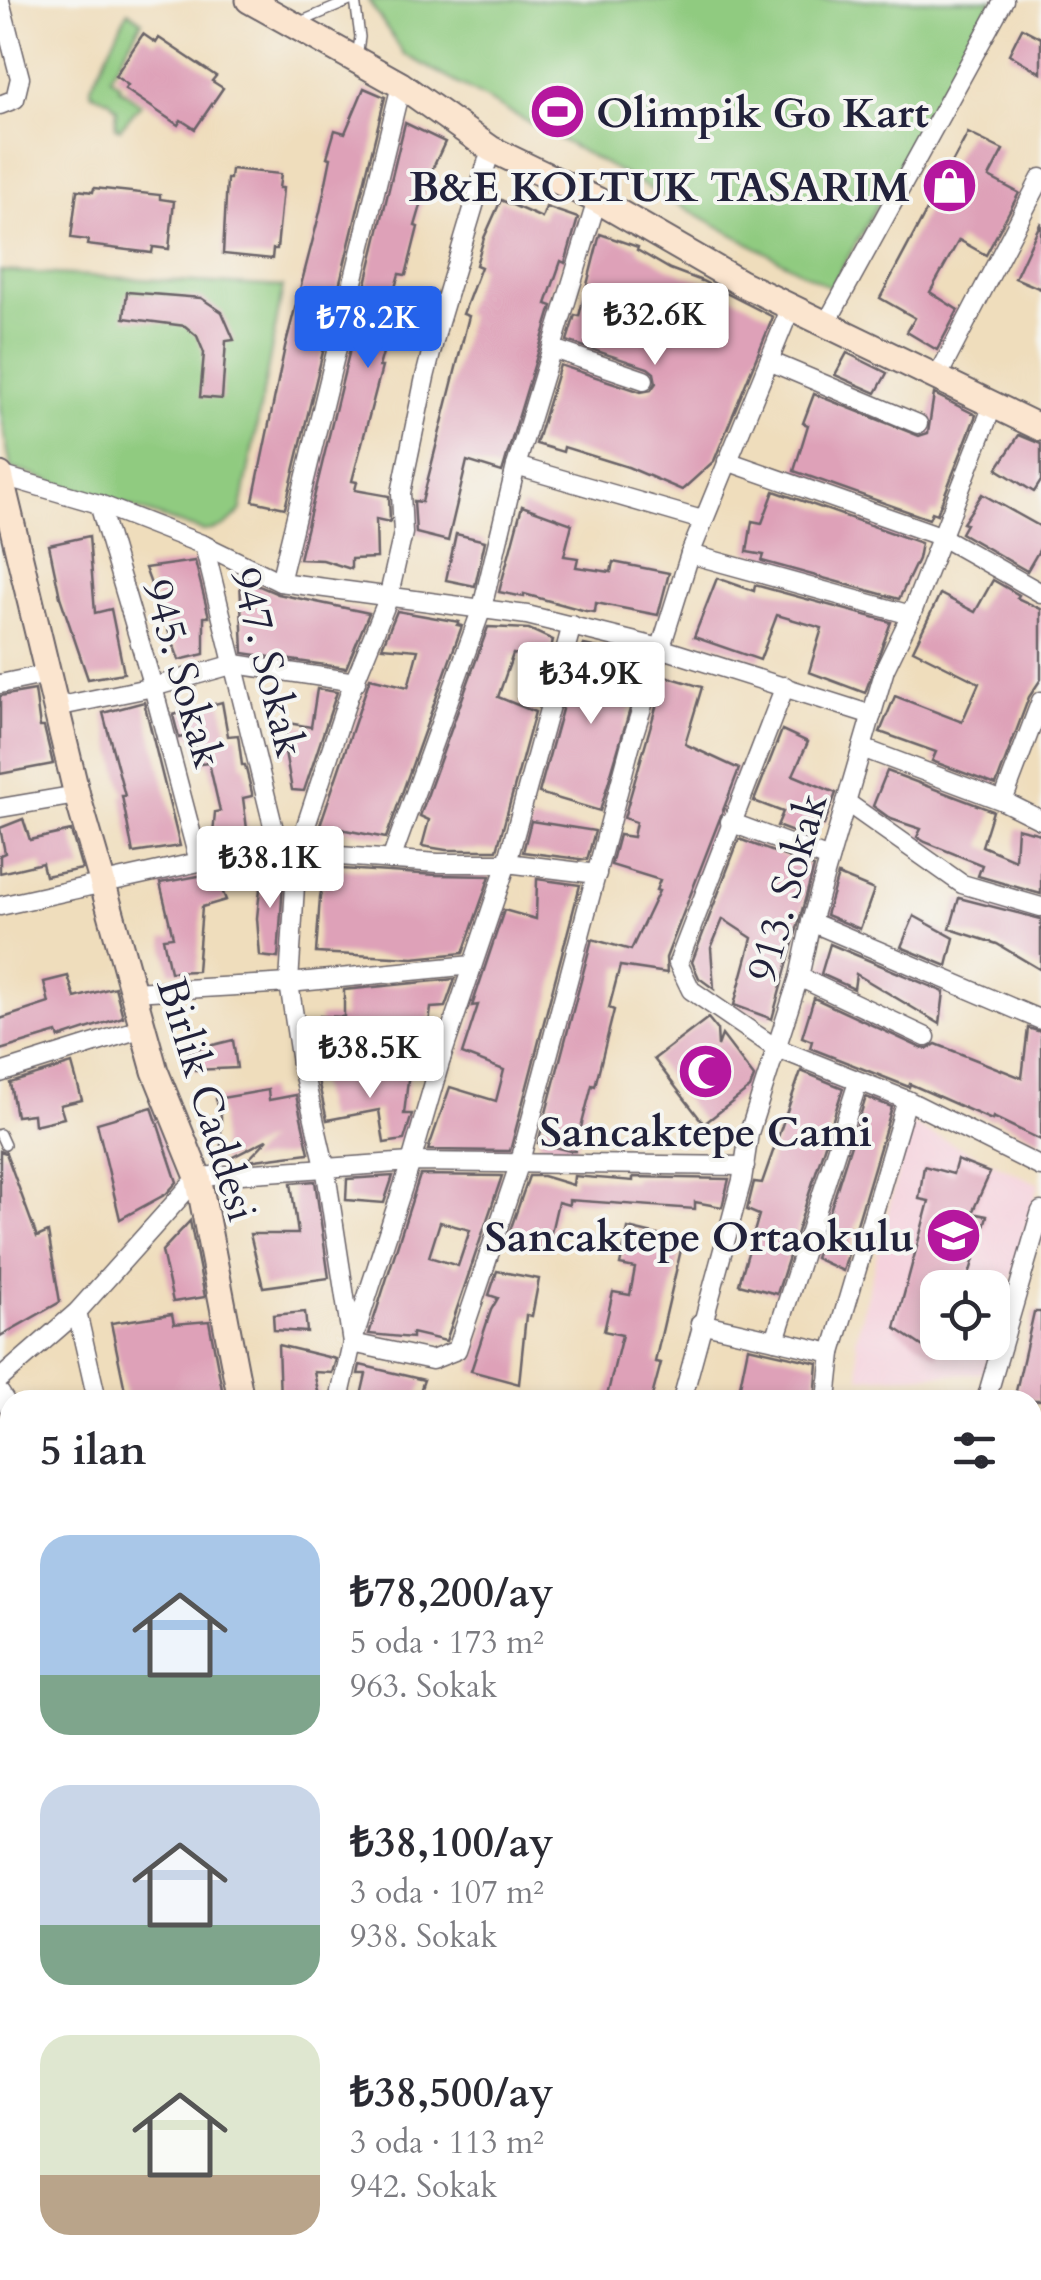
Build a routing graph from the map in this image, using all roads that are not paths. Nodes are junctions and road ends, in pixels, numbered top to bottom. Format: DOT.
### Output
graph roads {
  1 [pos="249,0"];
  2 [pos="354,0"];
  3 [pos="1004,0"];
  4 [pos="0,2"];
  5 [pos="293,24"];
  6 [pos="356,60"];
  7 [pos="402,85"];
  8 [pos="0,105"];
  9 [pos="492,149"];
  10 [pos="1041,178"];
  11 [pos="597,200"];
  12 [pos="791,307"];
  13 [pos="826,324"];
  14 [pos="553,348"];
  15 [pos="769,361"];
  16 [pos="938,378"];
  17 [pos="644,380"];
  18 [pos="993,404"];
  19 [pos="918,424"];
  20 [pos="1040,424"];
  21 [pos="727,461"];
  22 [pos="516,466"];
  23 [pos="0,475"];
  24 [pos="99,504"];
  25 [pos="702,520"];
  26 [pos="940,536"];
  27 [pos="204,545"];
  28 [pos="690,554"];
  29 [pos="280,582"];
  30 [pos="1041,593"];
  31 [pos="388,599"];
  32 [pos="482,608"];
  33 [pos="911,614"];
  34 [pos="572,625"];
  35 [pos="660,648"];
  36 [pos="235,664"];
  37 [pos="48,674"];
  38 [pos="356,682"];
  39 [pos="0,684"];
  40 [pos="153,686"];
  41 [pos="785,686"];
  42 [pos="1041,701"];
  43 [pos="56,707"];
  44 [pos="872,715"];
  45 [pos="1036,734"];
  46 [pos="862,748"];
  47 [pos="77,795"];
  48 [pos="846,802"];
  49 [pos="1002,802"];
  50 [pos="0,808"];
  51 [pos="1041,820"];
  52 [pos="730,822"];
  53 [pos="288,853"];
  54 [pos="391,860"];
  55 [pos="829,860"];
  56 [pos="199,862"];
  57 [pos="507,863"];
  58 [pos="597,874"];
  59 [pos="102,881"];
  60 [pos="0,906"];
  61 [pos="1041,907"];
  62 [pos="811,922"];
  63 [pos="472,964"];
  64 [pos="799,977"];
  65 [pos="289,983"];
  66 [pos="133,992"];
  67 [pos="1041,1020"];
  68 [pos="143,1028"];
  69 [pos="926,1037"];
  70 [pos="774,1047"];
  71 [pos="441,1059"];
  72 [pos="301,1063"];
  73 [pos="0,1073"];
  74 [pos="858,1082"];
  75 [pos="907,1100"];
  76 [pos="0,1134"];
  77 [pos="4,1145"];
  78 [pos="411,1162"];
  79 [pos="519,1165"];
  80 [pos="325,1166"];
  81 [pos="744,1166"];
  82 [pos="1041,1167"];
  83 [pos="198,1176"];
  84 [pos="1041,1211"];
  85 [pos="77,1312"];
  86 [pos="700,1323"];
  87 [pos="775,1340"];
  88 [pos="352,1343"];
  89 [pos="832,1353"];
  90 [pos="0,1379"];
  91 [pos="95,1390"];
  92 [pos="239,1390"];
  93 [pos="340,1390"];
  94 [pos="684,1390"];
  95 [pos="829,1390"];
  96 [pos="989,1390"];
  1 -- 5 [label="main road"];
  2 -- 5 [label="lane"];
  2 -- 6 [label="lane"];
  3 -- 13 [label="street"];
  4 -- 8 [label="street"];
  5 -- 6 [label="main road"];
  6 -- 7 [label="main road"];
  7 -- 9 [label="main road"];
  7 -- 29 [label="street"];
  9 -- 11 [label="main road"];
  9 -- 31 [label="street"];
  10 -- 16 [label="street"];
  11 -- 12 [label="main road"];
  11 -- 14 [label="street"];
  12 -- 13 [label="main road"];
  12 -- 15 [label="street"];
  13 -- 16 [label="main road"];
  14 -- 17 [label="street"];
  14 -- 22 [label="street"];
  15 -- 19 [label="street"];
  15 -- 21 [label="street"];
  16 -- 18 [label="main road"];
  18 -- 20 [label="main road"];
  18 -- 26 [label="street, 913. Sokak"];
  21 -- 25 [label="street"];
  21 -- 26 [label="street"];
  22 -- 25 [label="street"];
  22 -- 32 [label="street"];
  23 -- 24 [label="street"];
  23 -- 37 [label="main road, Birlik Caddesi"];
  24 -- 27 [label="street"];
  24 -- 40 [label="street, 945. Sokak"];
  25 -- 28 [label="street"];
  26 -- 30 [label="street"];
  26 -- 33 [label="street, 913. Sokak"];
  27 -- 29 [label="street"];
  27 -- 36 [label="street, 947. Sokak"];
  28 -- 33 [label="street"];
  28 -- 35 [label="street"];
  29 -- 31 [label="street"];
  31 -- 32 [label="street"];
  31 -- 38 [label="street"];
  32 -- 34 [label="street"];
  32 -- 54 [label="street"];
  33 -- 44 [label="street, 913. Sokak"];
  34 -- 35 [label="street"];
  34 -- 57 [label="street"];
  35 -- 41 [label="street"];
  35 -- 58 [label="street"];
  36 -- 38 [label="street"];
  36 -- 40 [label="street"];
  36 -- 53 [label="street, 947. Sokak"];
  37 -- 39 [label="street"];
  37 -- 43 [label="main road, Birlik Caddesi"];
  38 -- 53 [label="street"];
  40 -- 43 [label="street"];
  40 -- 56 [label="street, 945. Sokak"];
  41 -- 44 [label="street"];
  41 -- 52 [label="street"];
  42 -- 45 [label="street"];
  43 -- 47 [label="main road, Birlik Caddesi"];
  44 -- 46 [label="street, 913. Sokak"];
  45 -- 49 [label="street"];
  46 -- 48 [label="street, 913. Sokak"];
  46 -- 49 [label="street"];
  47 -- 50 [label="street"];
  47 -- 59 [label="main road, Birlik Caddesi"];
  48 -- 55 [label="street, 913. Sokak"];
  48 -- 61 [label="street"];
  49 -- 51 [label="street"];
  52 -- 55 [label="street"];
  52 -- 70 [label="street"];
  53 -- 54 [label="street"];
  53 -- 56 [label="street"];
  53 -- 65 [label="street"];
  54 -- 57 [label="street"];
  55 -- 62 [label="street, 913. Sokak"];
  56 -- 59 [label="street"];
  57 -- 58 [label="street"];
  57 -- 63 [label="street"];
  58 -- 79 [label="street"];
  59 -- 60 [label="street"];
  59 -- 66 [label="main road, Birlik Caddesi"];
  62 -- 64 [label="street, 913. Sokak"];
  62 -- 67 [label="street"];
  63 -- 65 [label="street"];
  63 -- 71 [label="street"];
  64 -- 69 [label="street"];
  64 -- 70 [label="street, 913. Sokak"];
  65 -- 66 [label="street"];
  65 -- 72 [label="street"];
  66 -- 68 [label="main road, Birlik Caddesi"];
  68 -- 73 [label="street"];
  68 -- 83 [label="main road, Birlik Caddesi"];
  70 -- 74 [label="street"];
  70 -- 81 [label="street, 913. Sokak"];
  71 -- 72 [label="street"];
  71 -- 78 [label="street"];
  72 -- 80 [label="street"];
  74 -- 75 [label="street"];
  74 -- 87 [label="street"];
  75 -- 82 [label="street"];
  75 -- 89 [label="street"];
  76 -- 77 [label="lane"];
  78 -- 79 [label="street"];
  78 -- 80 [label="street"];
  78 -- 88 [label="street"];
  79 -- 81 [label="street"];
  79 -- 88 [label="street"];
  80 -- 83 [label="street"];
  80 -- 88 [label="street"];
  81 -- 86 [label="street, 913. Sokak"];
  83 -- 85 [label="street"];
  83 -- 92 [label="main road, Birlik Caddesi"];
  84 -- 96 [label="street"];
  85 -- 90 [label="street"];
  85 -- 91 [label="street"];
  86 -- 87 [label="street"];
  86 -- 94 [label="street, 913. Sokak"];
  87 -- 89 [label="street"];
  88 -- 93 [label="street"];
  89 -- 95 [label="street"];
}
